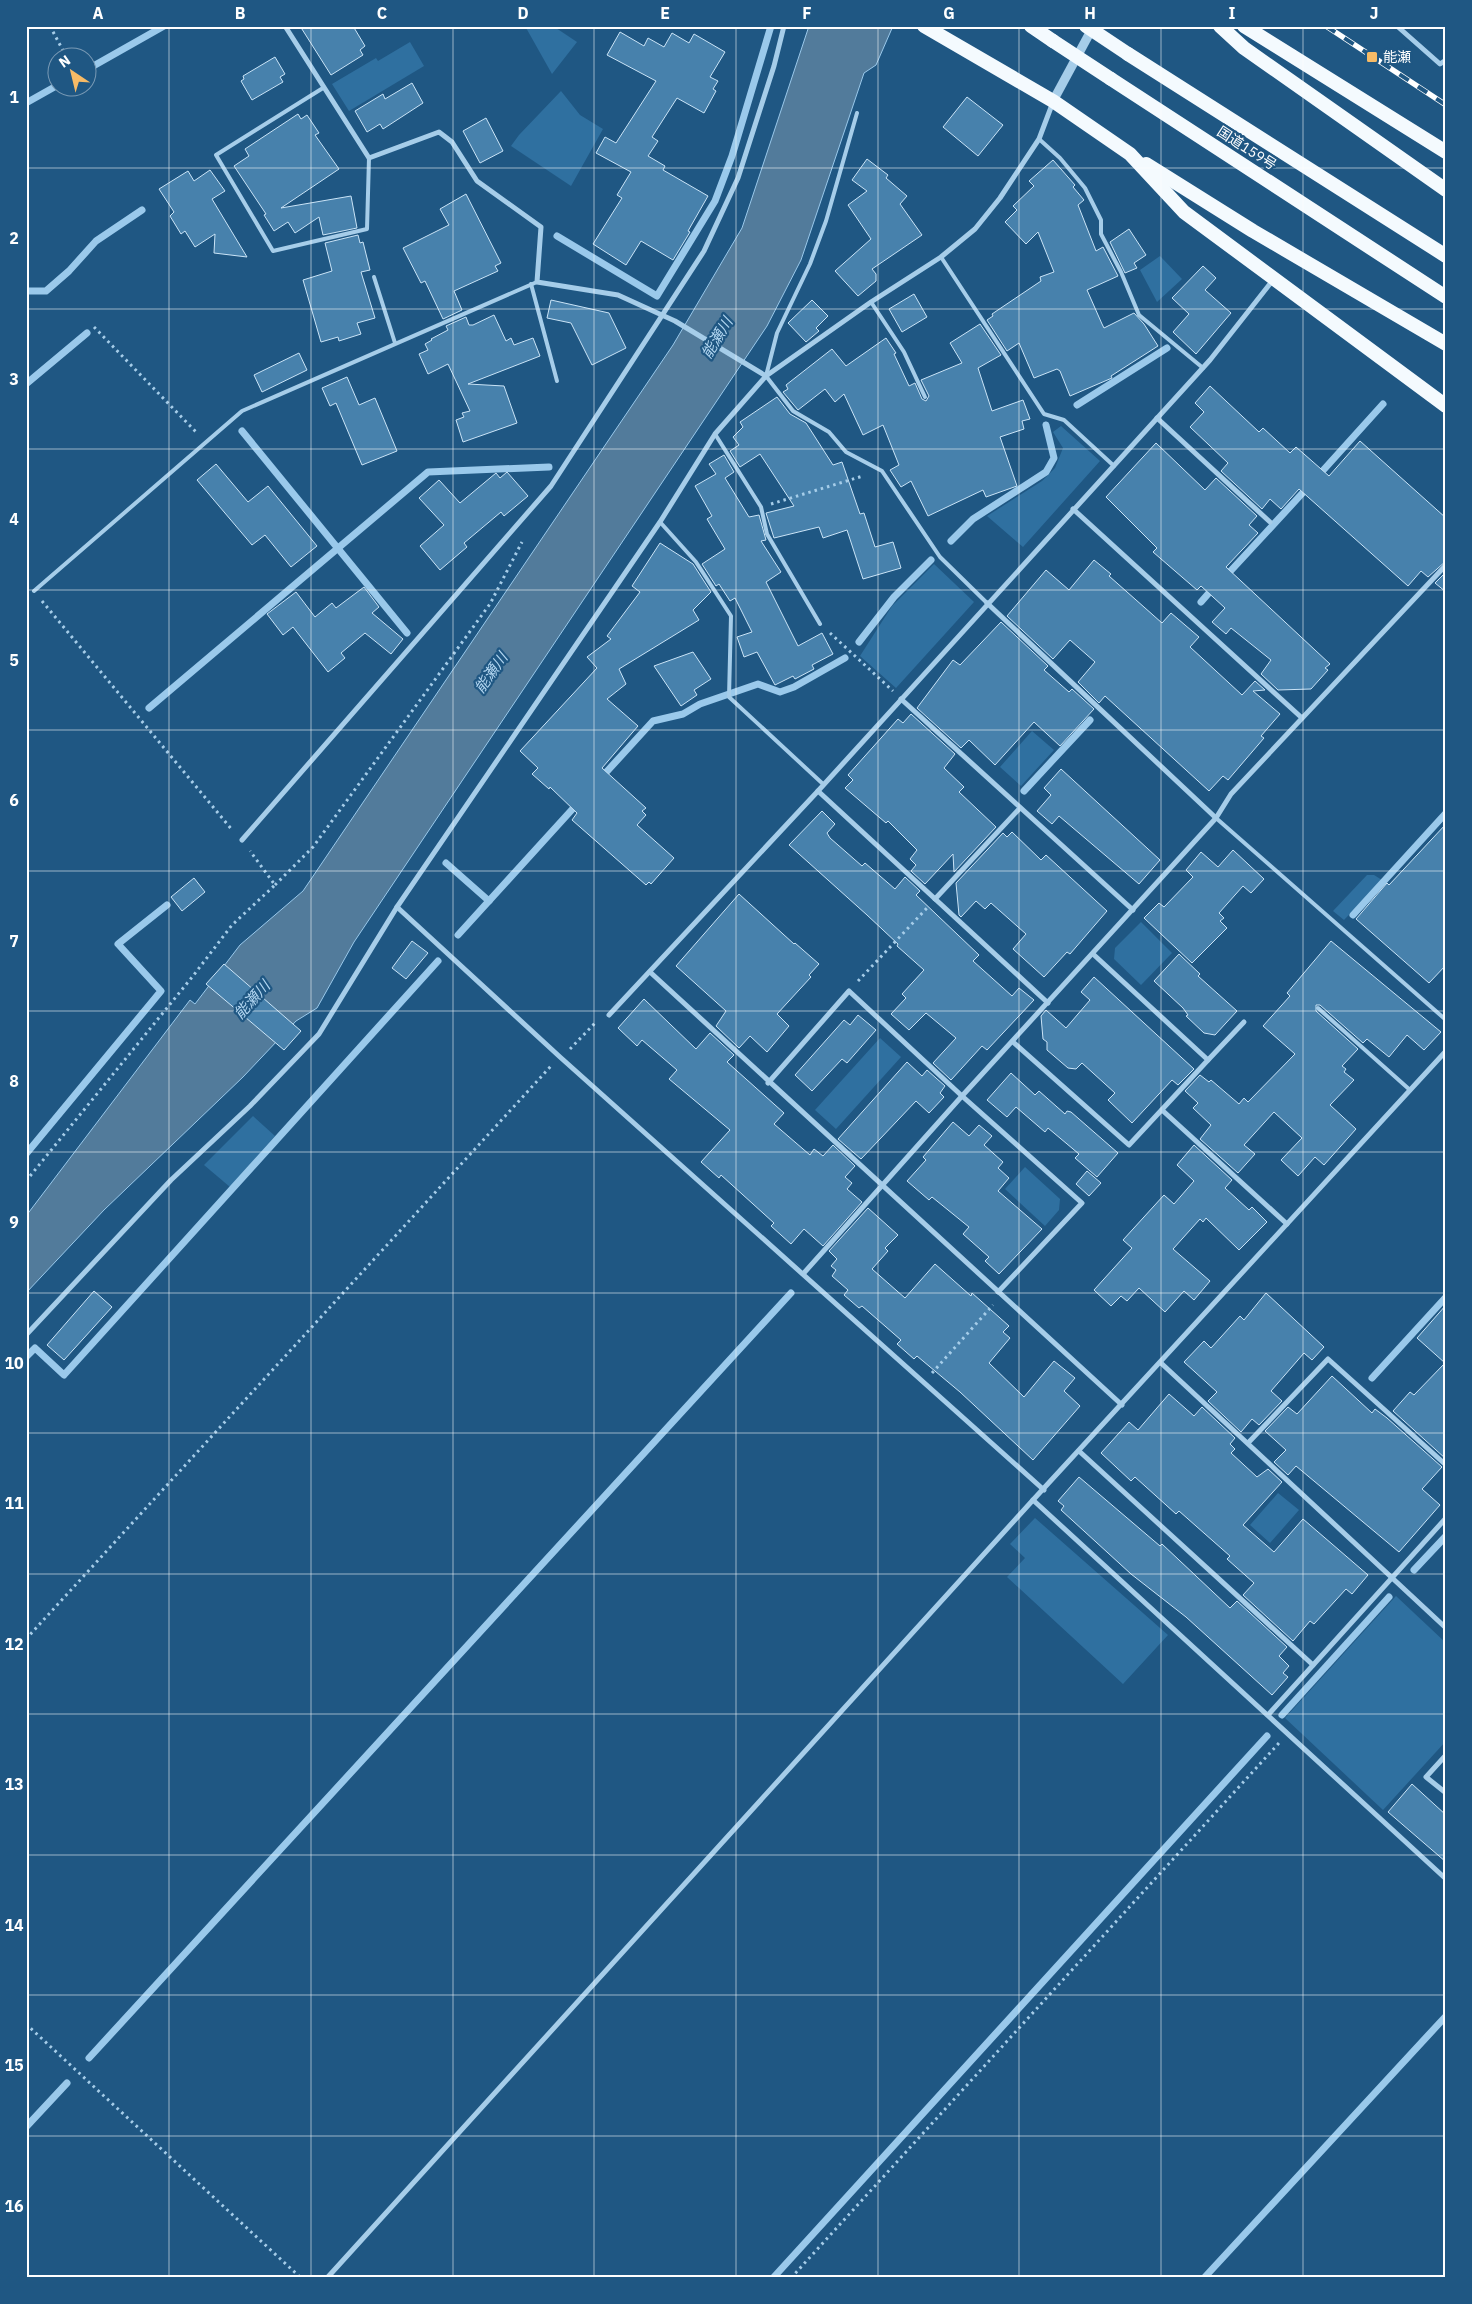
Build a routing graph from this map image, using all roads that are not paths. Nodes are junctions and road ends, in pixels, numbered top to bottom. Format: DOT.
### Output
graph roads {
  1 [pos="285,26"];
  2 [pos="784,26"];
  3 [pos="924,26"];
  4 [pos="1031,26"];
  5 [pos="1086,26"];
  6 [pos="1093,26"];
  7 [pos="1220,26"];
  8 [pos="1244,26"];
  9 [pos="1397,26"];
  10 [pos="1446,60"];
  11 [pos="1440,64"];
  12 [pos="1446,69"];
  13 [pos="323,88"];
  14 [pos="1053,101"];
  15 [pos="857,113"];
  16 [pos="1039,139"];
  17 [pos="1446,152"];
  18 [pos="1130,154"];
  19 [pos="369,158"];
  20 [pos="1446,190"];
  21 [pos="941,256"];
  22 [pos="1446,256"];
  23 [pos="374,277"];
  24 [pos="1274,280"];
  25 [pos="537,282"];
  26 [pos="530,284"];
  27 [pos="1446,297"];
  28 [pos="871,302"];
  29 [pos="661,315"];
  30 [pos="395,343"];
  31 [pos="1446,344"];
  32 [pos="1203,368"];
  33 [pos="766,376"];
  34 [pos="557,381"];
  35 [pos="925,396"];
  36 [pos="1446,406"];
  37 [pos="1157,418"];
  38 [pos="714,434"];
  39 [pos="1114,466"];
  40 [pos="1073,509"];
  41 [pos="660,522"];
  42 [pos="1270,522"];
  43 [pos="1446,565"];
  44 [pos="34,591"];
  45 [pos="987,603"];
  46 [pos="820,624"];
  47 [pos="901,699"];
  48 [pos="1302,718"];
  49 [pos="823,784"];
  50 [pos="818,790"];
  51 [pos="1020,808"];
  52 [pos="1216,818"];
  53 [pos="242,840"];
  54 [pos="935,900"];
  55 [pos="397,907"];
  56 [pos="1132,910"];
  57 [pos="1093,954"];
  58 [pos="650,972"];
  59 [pos="1048,1003"];
  60 [pos="1318,1008"];
  61 [pos="609,1015"];
  62 [pos="1446,1020"];
  63 [pos="1244,1022"];
  64 [pos="1012,1042"];
  65 [pos="1446,1051"];
  66 [pos="1208,1060"];
  67 [pos="768,1083"];
  68 [pos="1410,1090"];
  69 [pos="962,1096"];
  70 [pos="1162,1110"];
  71 [pos="881,1187"];
  72 [pos="1286,1224"];
  73 [pos="803,1274"];
  74 [pos="1000,1294"];
  75 [pos="26,1335"];
  76 [pos="1161,1363"];
  77 [pos="1122,1405"];
  78 [pos="1248,1443"];
  79 [pos="1079,1451"];
  80 [pos="1446,1465"];
  81 [pos="1044,1490"];
  82 [pos="1033,1500"];
  83 [pos="1446,1518"];
  84 [pos="1390,1578"];
  85 [pos="1446,1628"];
  86 [pos="1313,1665"];
  87 [pos="1268,1715"];
  88 [pos="1446,1755"];
  89 [pos="1446,1794"];
  90 [pos="1446,1879"];
  91 [pos="326,2278"];
  1 -- 13 [label="street"];
  2 -- 29 [label="street"];
  3 -- 14 [label="highway"];
  4 -- 27 [label="highway, 国道159号, bridge"];
  5 -- 22 [label="highway, 国道159号, bridge"];
  6 -- 14 [label="street"];
  7 -- 20 [label="highway"];
  8 -- 17 [label="highway"];
  9 -- 11 [label="street"];
  10 -- 11 [label="street"];
  11 -- 12 [label="street"];
  13 -- 19 [label="street"];
  13 -- 19 [label="lane"];
  14 -- 16 [label="street"];
  14 -- 18 [label="highway"];
  15 -- 33 [label="lane"];
  16 -- 21 [label="street"];
  16 -- 32 [label="lane"];
  18 -- 24 [label="highway"];
  18 -- 31 [label="highway"];
  19 -- 25 [label="street"];
  21 -- 28 [label="street"];
  21 -- 39 [label="lane"];
  23 -- 30 [label="lane"];
  24 -- 32 [label="street"];
  24 -- 36 [label="highway"];
  25 -- 26 [label="lane"];
  25 -- 29 [label="street"];
  26 -- 30 [label="lane"];
  26 -- 34 [label="lane"];
  28 -- 33 [label="street"];
  28 -- 35 [label="lane"];
  29 -- 33 [label="street"];
  29 -- 53 [label="street"];
  30 -- 44 [label="lane"];
  32 -- 37 [label="street"];
  33 -- 38 [label="street"];
  33 -- 45 [label="lane"];
  37 -- 39 [label="street"];
  37 -- 42 [label="street"];
  38 -- 41 [label="street"];
  38 -- 46 [label="lane"];
  39 -- 40 [label="street"];
  40 -- 45 [label="street"];
  40 -- 48 [label="street"];
  41 -- 49 [label="lane"];
  41 -- 55 [label="street"];
  43 -- 48 [label="street"];
  45 -- 47 [label="street"];
  45 -- 52 [label="street"];
  47 -- 49 [label="street"];
  47 -- 51 [label="street"];
  48 -- 52 [label="street"];
  49 -- 50 [label="street"];
  50 -- 54 [label="street"];
  50 -- 58 [label="street"];
  51 -- 54 [label="street"];
  51 -- 56 [label="street"];
  52 -- 56 [label="street"];
  52 -- 62 [label="lane"];
  54 -- 59 [label="street"];
  55 -- 73 [label="street"];
  55 -- 75 [label="street"];
  56 -- 57 [label="street"];
  57 -- 59 [label="street"];
  57 -- 66 [label="street"];
  58 -- 61 [label="street"];
  58 -- 67 [label="street"];
  59 -- 64 [label="street"];
  60 -- 68 [label="lane"];
  63 -- 66 [label="street"];
  64 -- 69 [label="street"];
  64 -- 70 [label="street"];
  65 -- 68 [label="street"];
  66 -- 70 [label="street"];
  67 -- 69 [label="street"];
  67 -- 71 [label="street"];
  68 -- 72 [label="street"];
  69 -- 71 [label="street"];
  69 -- 74 [label="street"];
  70 -- 72 [label="street"];
  71 -- 73 [label="street"];
  71 -- 74 [label="street"];
  72 -- 76 [label="street"];
  73 -- 81 [label="street"];
  74 -- 77 [label="street"];
  76 -- 77 [label="street"];
  76 -- 78 [label="street"];
  77 -- 79 [label="street"];
  78 -- 80 [label="street"];
  78 -- 84 [label="street"];
  79 -- 81 [label="street"];
  79 -- 86 [label="street"];
  81 -- 82 [label="street"];
  82 -- 87 [label="street"];
  82 -- 91 [label="street"];
  83 -- 84 [label="street"];
  84 -- 85 [label="street"];
  84 -- 86 [label="street"];
  86 -- 87 [label="street"];
  87 -- 90 [label="street"];
  88 -- 89 [label="street"];
}
